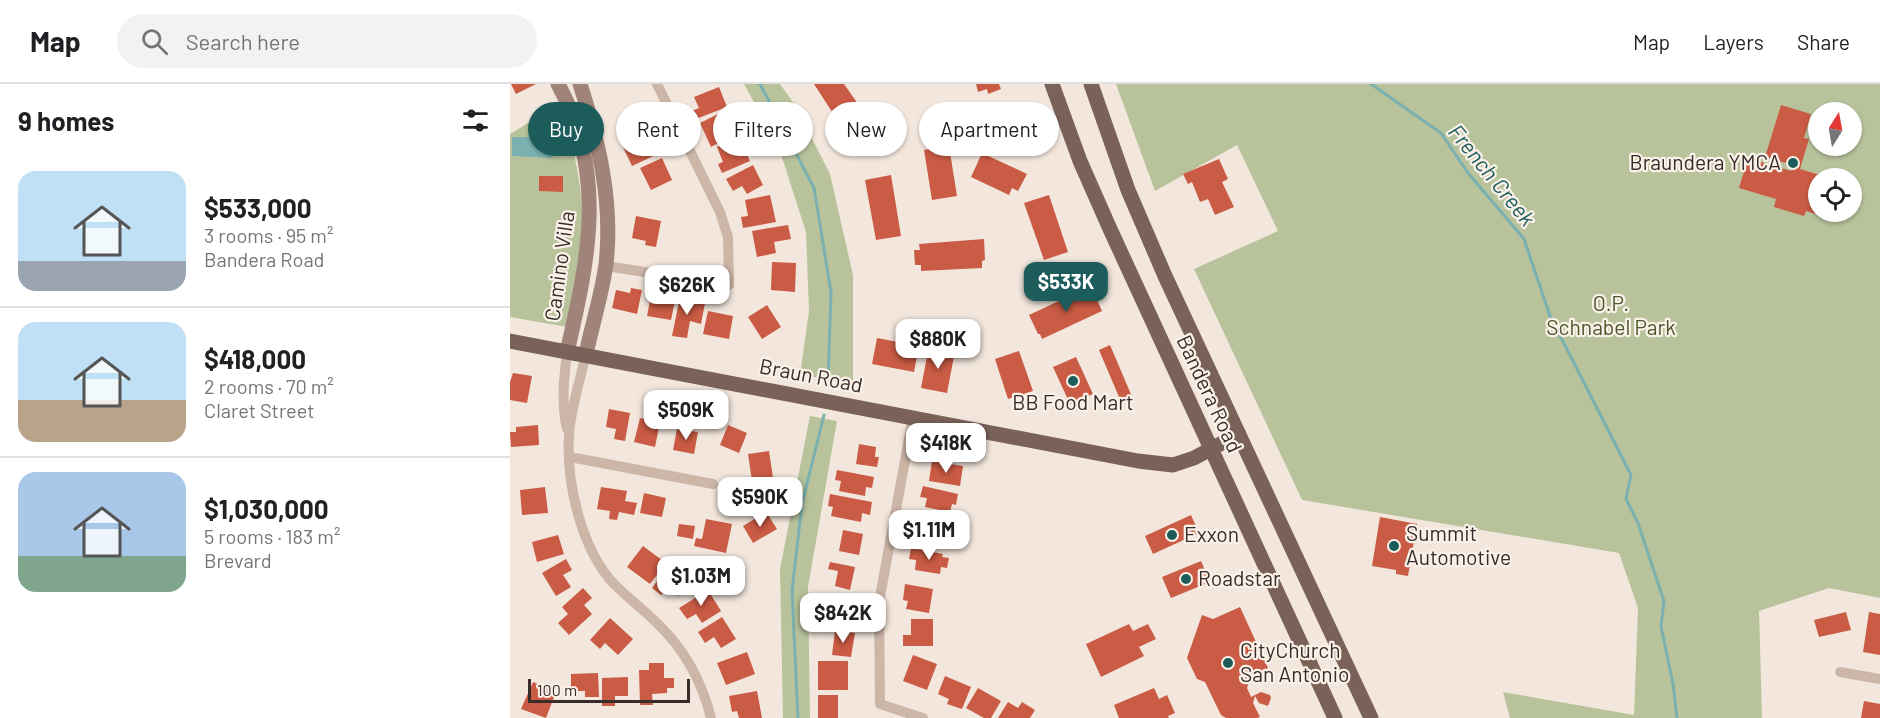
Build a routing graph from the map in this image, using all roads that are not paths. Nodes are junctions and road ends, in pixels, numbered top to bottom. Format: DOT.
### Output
graph roads {
  1 [pos="558,84"];
  2 [pos="580,84"];
  3 [pos="657,84"];
  4 [pos="1052,84"];
  5 [pos="1091,84"];
  6 [pos="606,266"];
  7 [pos="510,341"];
  8 [pos="567,352"];
  9 [pos="586,354"];
  10 [pos="913,417"];
  11 [pos="1239,434"];
  12 [pos="569,436"];
  13 [pos="1211,449"];
  14 [pos="570,457"];
  15 [pos="713,484"];
  16 [pos="1840,672"];
  17 [pos="1880,679"];
  18 [pos="711,718"];
  19 [pos="923,718"];
  20 [pos="1335,718"];
  21 [pos="1371,718"];
  1 -- 8 [label="street, Camino Villa"];
  2 -- 6 [label="street, Camino Villa"];
  3 -- 6 [label="street"];
  4 -- 13 [label="main road, Bandera Road"];
  5 -- 11 [label="main road, Bandera Road"];
  6 -- 9 [label="street, Camino Villa"];
  7 -- 8 [label="main road, Braun Road"];
  8 -- 9 [label="main road, Braun Road"];
  8 -- 12 [label="street"];
  9 -- 10 [label="main road, Braun Road"];
  9 -- 12 [label="street"];
  10 -- 13 [label="main road, Braun Road"];
  10 -- 19 [label="street"];
  11 -- 13 [label="main road, Braun Road"];
  11 -- 21 [label="main road, Bandera Road"];
  12 -- 14 [label="street"];
  13 -- 20 [label="main road, Bandera Road"];
  14 -- 15 [label="street"];
  14 -- 18 [label="street"];
  16 -- 17 [label="street"];
}
